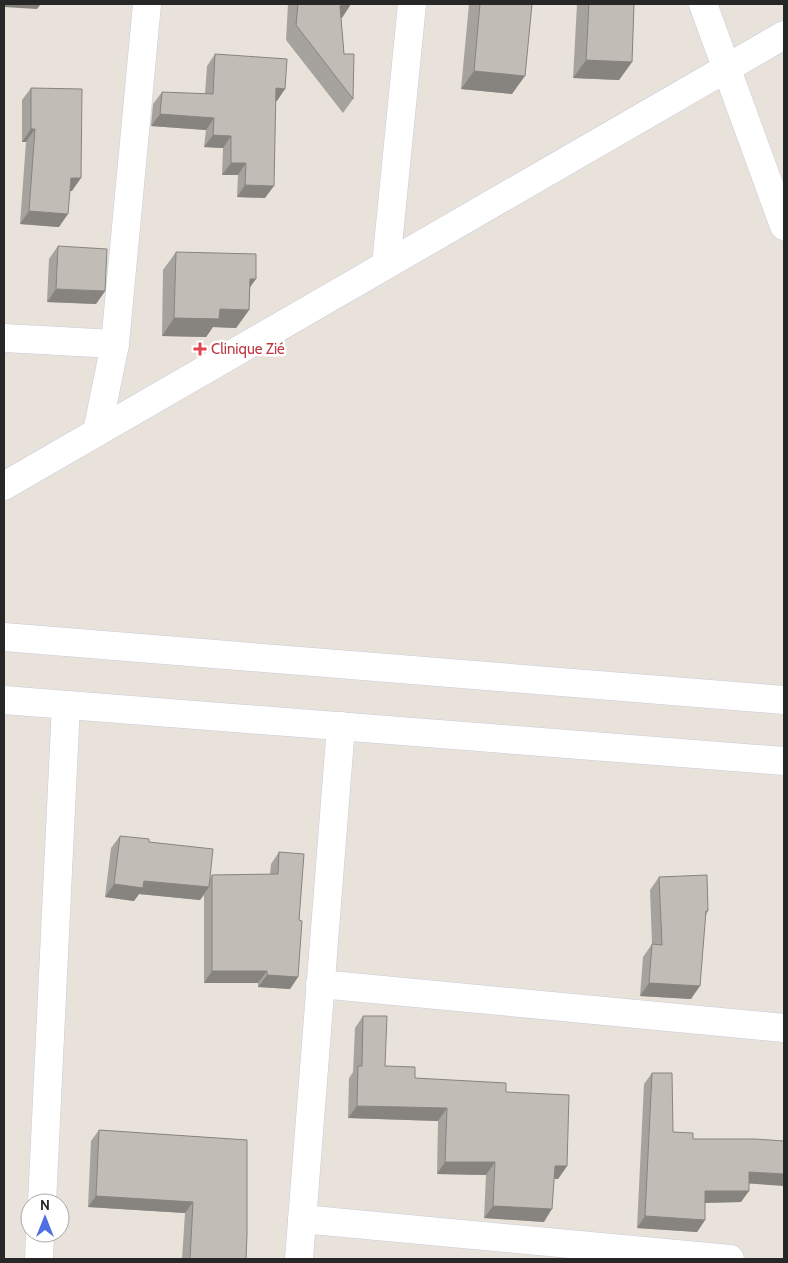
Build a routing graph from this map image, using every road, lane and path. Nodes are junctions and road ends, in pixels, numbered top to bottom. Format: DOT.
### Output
graph roads {
  1 [pos="147,4"];
  2 [pos="412,4"];
  3 [pos="703,4"];
  4 [pos="784,35"];
  5 [pos="726,69"];
  6 [pos="784,226"];
  7 [pos="386,265"];
  8 [pos="4,338"];
  9 [pos="115,344"];
  10 [pos="97,432"];
  11 [pos="4,486"];
  12 [pos="4,637"];
  13 [pos="4,700"];
  14 [pos="784,700"];
  15 [pos="66,705"];
  16 [pos="341,726"];
  17 [pos="784,761"];
  18 [pos="320,984"];
  19 [pos="784,1028"];
  20 [pos="42,1193"];
  21 [pos="302,1219"];
  22 [pos="40,1243"];
  23 [pos="39,1259"];
  24 [pos="299,1259"];
  25 [pos="730,1259"];
  1 -- 9 [label="street"];
  2 -- 7 [label="street"];
  3 -- 5 [label="street"];
  4 -- 5 [label="street"];
  5 -- 6 [label="street"];
  5 -- 7 [label="street"];
  7 -- 10 [label="street"];
  8 -- 9 [label="street"];
  9 -- 10 [label="street"];
  10 -- 11 [label="street"];
  12 -- 14 [label="street"];
  13 -- 15 [label="street"];
  15 -- 16 [label="street"];
  15 -- 20 [label="street"];
  16 -- 17 [label="street"];
  16 -- 18 [label="street"];
  18 -- 19 [label="street"];
  18 -- 21 [label="street"];
  21 -- 24 [label="street"];
  21 -- 25 [label="street"];
  22 -- 23 [label="street"];
}
